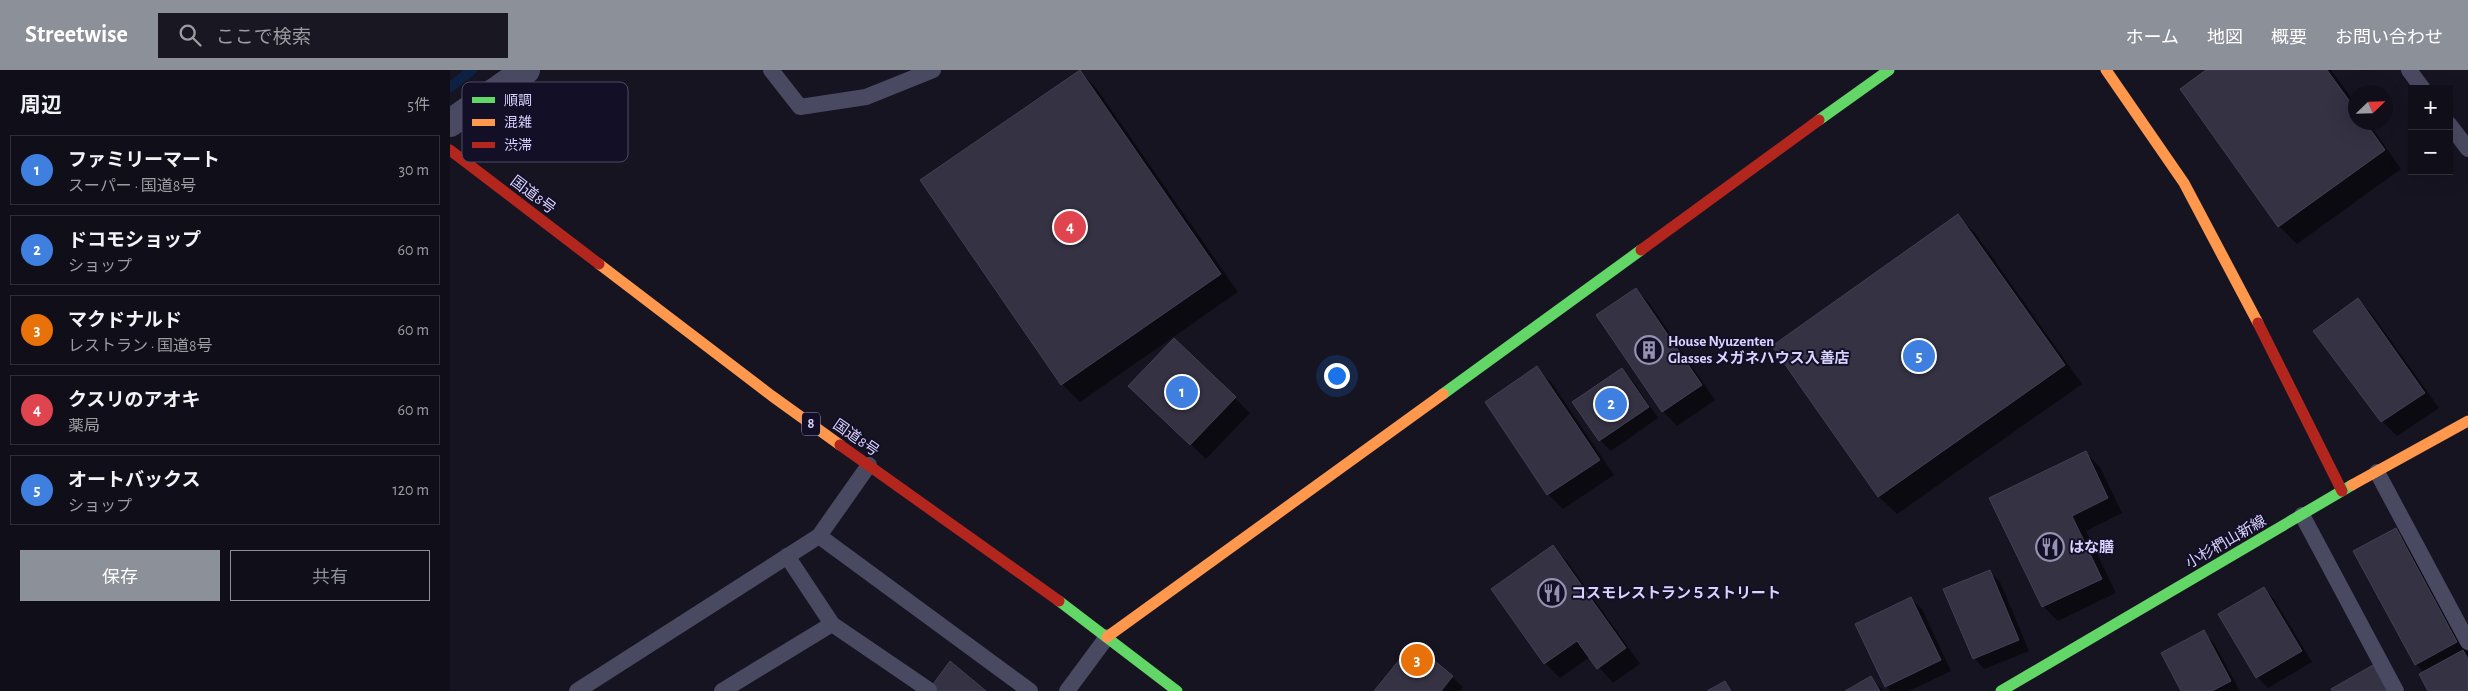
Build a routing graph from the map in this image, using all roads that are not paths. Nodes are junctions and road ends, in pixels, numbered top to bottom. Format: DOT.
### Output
graph roads {
  1 [pos="526,70"];
  2 [pos="771,70"];
  3 [pos="933,70"];
  4 [pos="1889,70"];
  5 [pos="2106,70"];
  6 [pos="2409,70"];
  7 [pos="509,82"];
  8 [pos="2420,85"];
  9 [pos="462,115"];
  10 [pos="450,123"];
  11 [pos="2453,129"];
  12 [pos="2468,149"];
  13 [pos="450,150"];
  14 [pos="462,159"];
  15 [pos="466,162"];
  16 [pos="2468,421"];
  17 [pos="869,465"];
  18 [pos="2377,472"];
  19 [pos="2342,491"];
  20 [pos="2302,515"];
  21 [pos="819,536"];
  22 [pos="787,556"];
  23 [pos="832,624"];
  24 [pos="1107,637"];
  25 [pos="2468,642"];
  26 [pos="929,690"];
  27 [pos="577,691"];
  28 [pos="722,691"];
  29 [pos="1030,691"];
  30 [pos="1068,691"];
  31 [pos="1176,691"];
  32 [pos="2001,691"];
  33 [pos="2396,691"];
  1 -- 7 [label="street"];
  2 -- 3 [label="lane"];
  4 -- 24 [label="main road"];
  5 -- 19 [label="main road"];
  6 -- 8 [label="lane"];
  9 -- 10 [label="street"];
  11 -- 12 [label="lane"];
  13 -- 14 [label="main road, 国道8号 / 8"];
  15 -- 17 [label="main road, 国道8号 / 8"];
  16 -- 18 [label="main road, 小杉椚山新線"];
  17 -- 21 [label="lane"];
  17 -- 24 [label="main road, 国道8号 / 8"];
  18 -- 19 [label="main road, 小杉椚山新線"];
  18 -- 25 [label="lane"];
  19 -- 20 [label="main road, 小杉椚山新線"];
  20 -- 32 [label="main road, 小杉椚山新線"];
  20 -- 33 [label="lane"];
  21 -- 22 [label="lane"];
  21 -- 29 [label="lane"];
  22 -- 23 [label="lane"];
  22 -- 27 [label="lane"];
  23 -- 26 [label="lane"];
  23 -- 28 [label="lane"];
  24 -- 30 [label="lane"];
  24 -- 31 [label="main road, 国道8号 / 8"];
}
